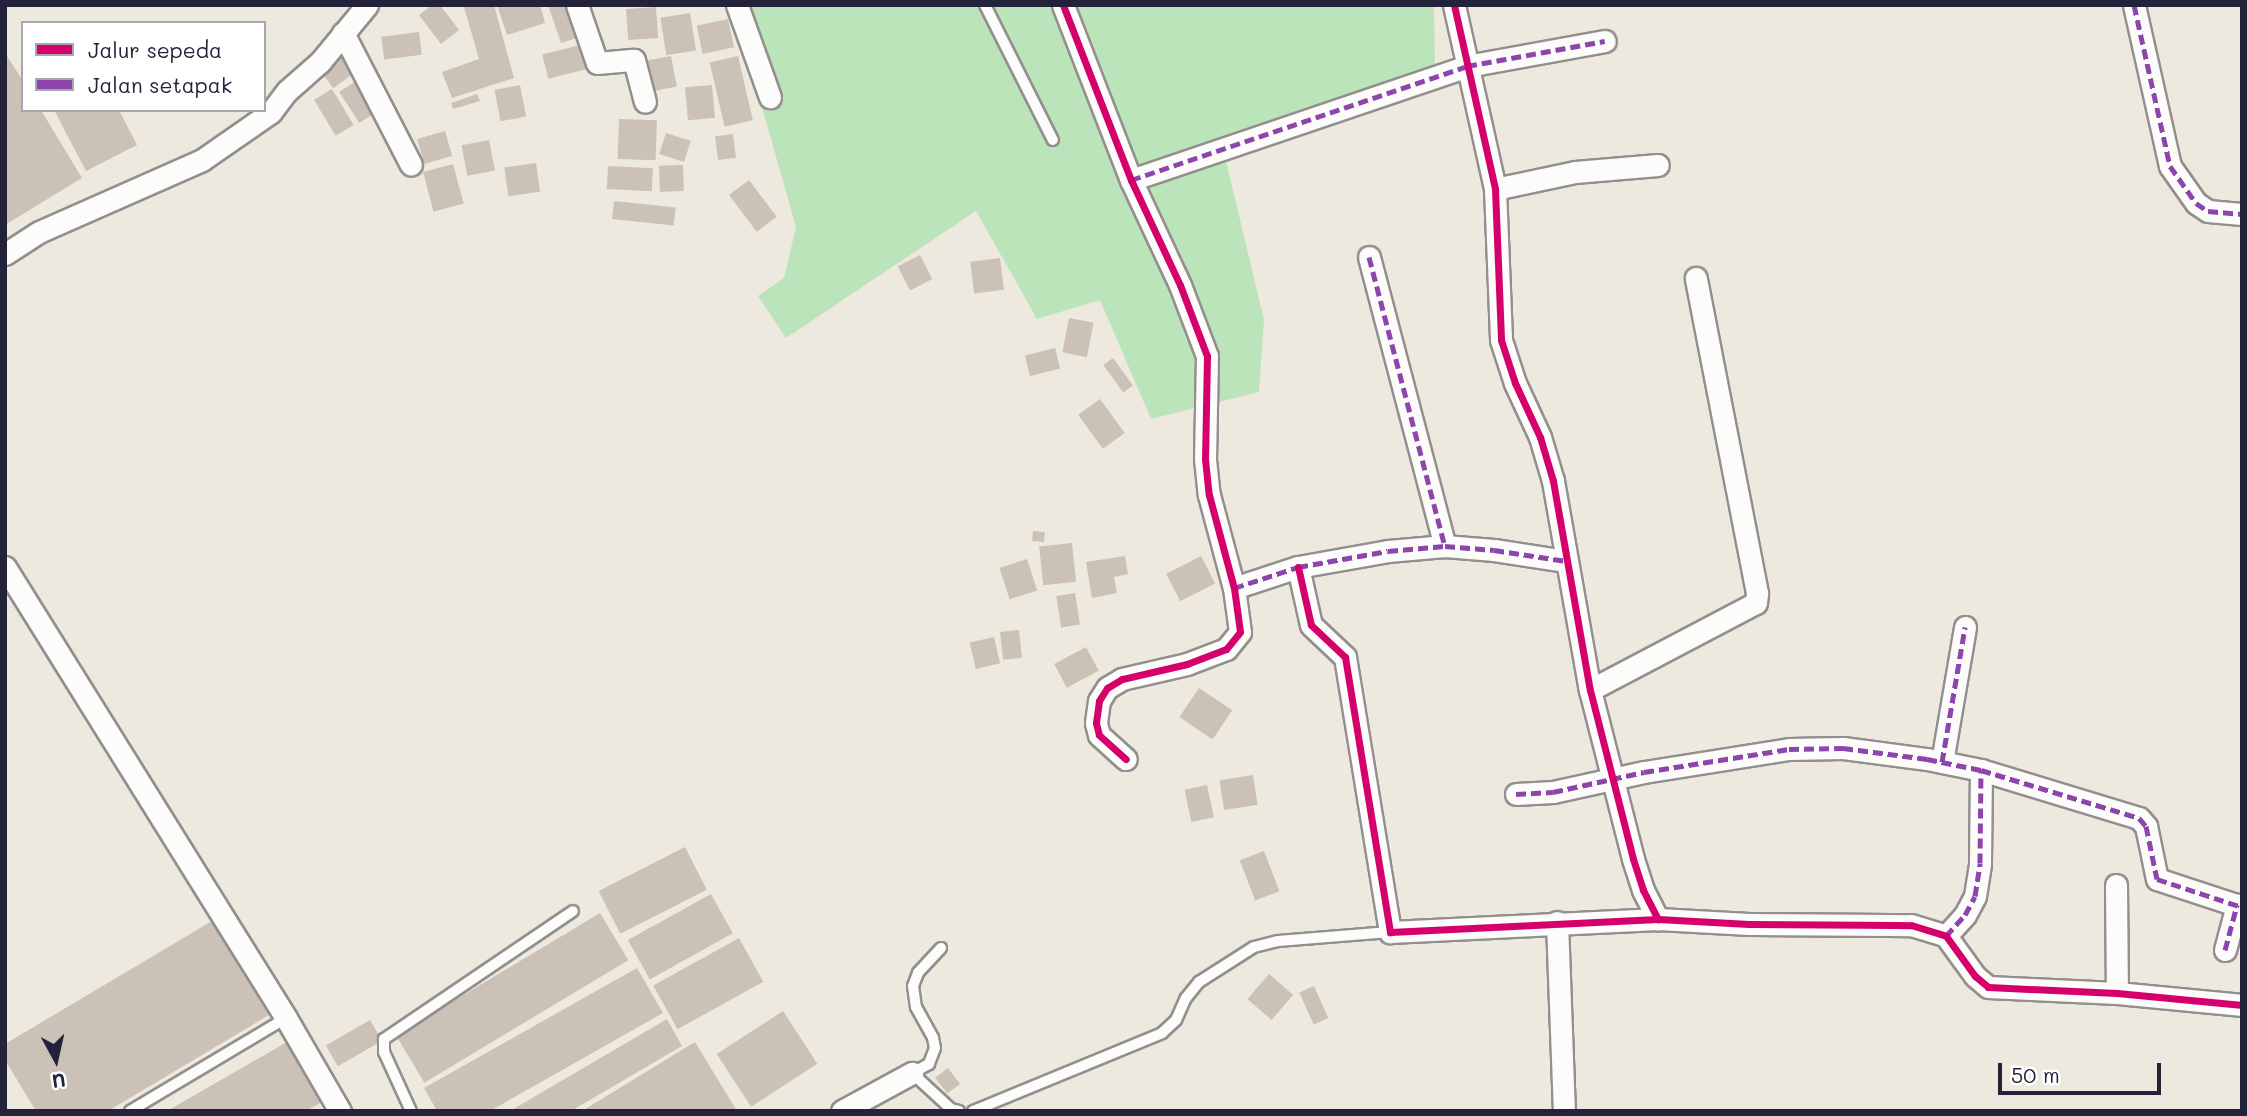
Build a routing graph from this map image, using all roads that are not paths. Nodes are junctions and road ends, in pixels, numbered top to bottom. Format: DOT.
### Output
graph roads {
  1 [pos="367,5"];
  2 [pos="577,5"];
  3 [pos="737,5"];
  4 [pos="985,5"];
  5 [pos="1063,5"];
  6 [pos="1454,5"];
  7 [pos="2134,5"];
  8 [pos="343,33"];
  9 [pos="1605,41"];
  10 [pos="1467,66"];
  11 [pos="770,97"];
  12 [pos="645,102"];
  13 [pos="1054,141"];
  14 [pos="411,165"];
  15 [pos="1658,165"];
  16 [pos="1131,180"];
  17 [pos="1495,189"];
  18 [pos="2242,214"];
  19 [pos="5,254"];
  20 [pos="1369,257"];
  21 [pos="1696,278"];
  22 [pos="1445,546"];
  23 [pos="1566,561"];
  24 [pos="5,567"];
  25 [pos="1298,567"];
  26 [pos="1234,588"];
  27 [pos="1965,627"];
  28 [pos="1590,690"];
  29 [pos="1126,759"];
  30 [pos="1941,762"];
  31 [pos="1981,770"];
  32 [pos="1613,780"];
  33 [pos="1516,794"];
  34 [pos="2116,885"];
  35 [pos="2239,906"];
  36 [pos="573,911"];
  37 [pos="1658,919"];
  38 [pos="1558,922"];
  39 [pos="1390,932"];
  40 [pos="1946,936"];
  41 [pos="941,948"];
  42 [pos="2225,950"];
  43 [pos="2117,993"];
  44 [pos="2242,1005"];
  45 [pos="286,1018"];
  46 [pos="912,1073"];
  47 [pos="130,1111"];
  48 [pos="340,1111"];
  49 [pos="411,1111"];
  50 [pos="842,1111"];
  51 [pos="959,1111"];
  52 [pos="973,1111"];
  53 [pos="1564,1111"];
  1 -- 8 [label="street"];
  2 -- 12 [label="street"];
  3 -- 11 [label="street"];
  4 -- 13 [label="lane"];
  5 -- 16 [label="street"];
  6 -- 10 [label="street"];
  7 -- 18 [label="street"];
  8 -- 14 [label="street"];
  8 -- 19 [label="street"];
  9 -- 10 [label="street"];
  10 -- 16 [label="street"];
  10 -- 17 [label="street"];
  15 -- 17 [label="street"];
  16 -- 26 [label="street"];
  17 -- 23 [label="street"];
  20 -- 22 [label="street"];
  21 -- 28 [label="street"];
  22 -- 23 [label="street"];
  22 -- 25 [label="street"];
  23 -- 28 [label="street"];
  24 -- 45 [label="street"];
  25 -- 26 [label="street"];
  25 -- 39 [label="street"];
  26 -- 29 [label="street"];
  27 -- 30 [label="street"];
  28 -- 32 [label="street"];
  30 -- 31 [label="street"];
  30 -- 32 [label="street"];
  31 -- 35 [label="street"];
  31 -- 40 [label="street"];
  32 -- 33 [label="street"];
  32 -- 37 [label="street"];
  34 -- 43 [label="street"];
  35 -- 42 [label="street"];
  36 -- 49 [label="lane"];
  37 -- 38 [label="street"];
  37 -- 40 [label="street"];
  38 -- 39 [label="street"];
  38 -- 53 [label="street"];
  39 -- 52 [label="lane"];
  40 -- 43 [label="street"];
  41 -- 46 [label="lane"];
  43 -- 44 [label="street"];
  45 -- 47 [label="lane"];
  45 -- 48 [label="street"];
  46 -- 50 [label="street"];
  46 -- 51 [label="lane"];
}
